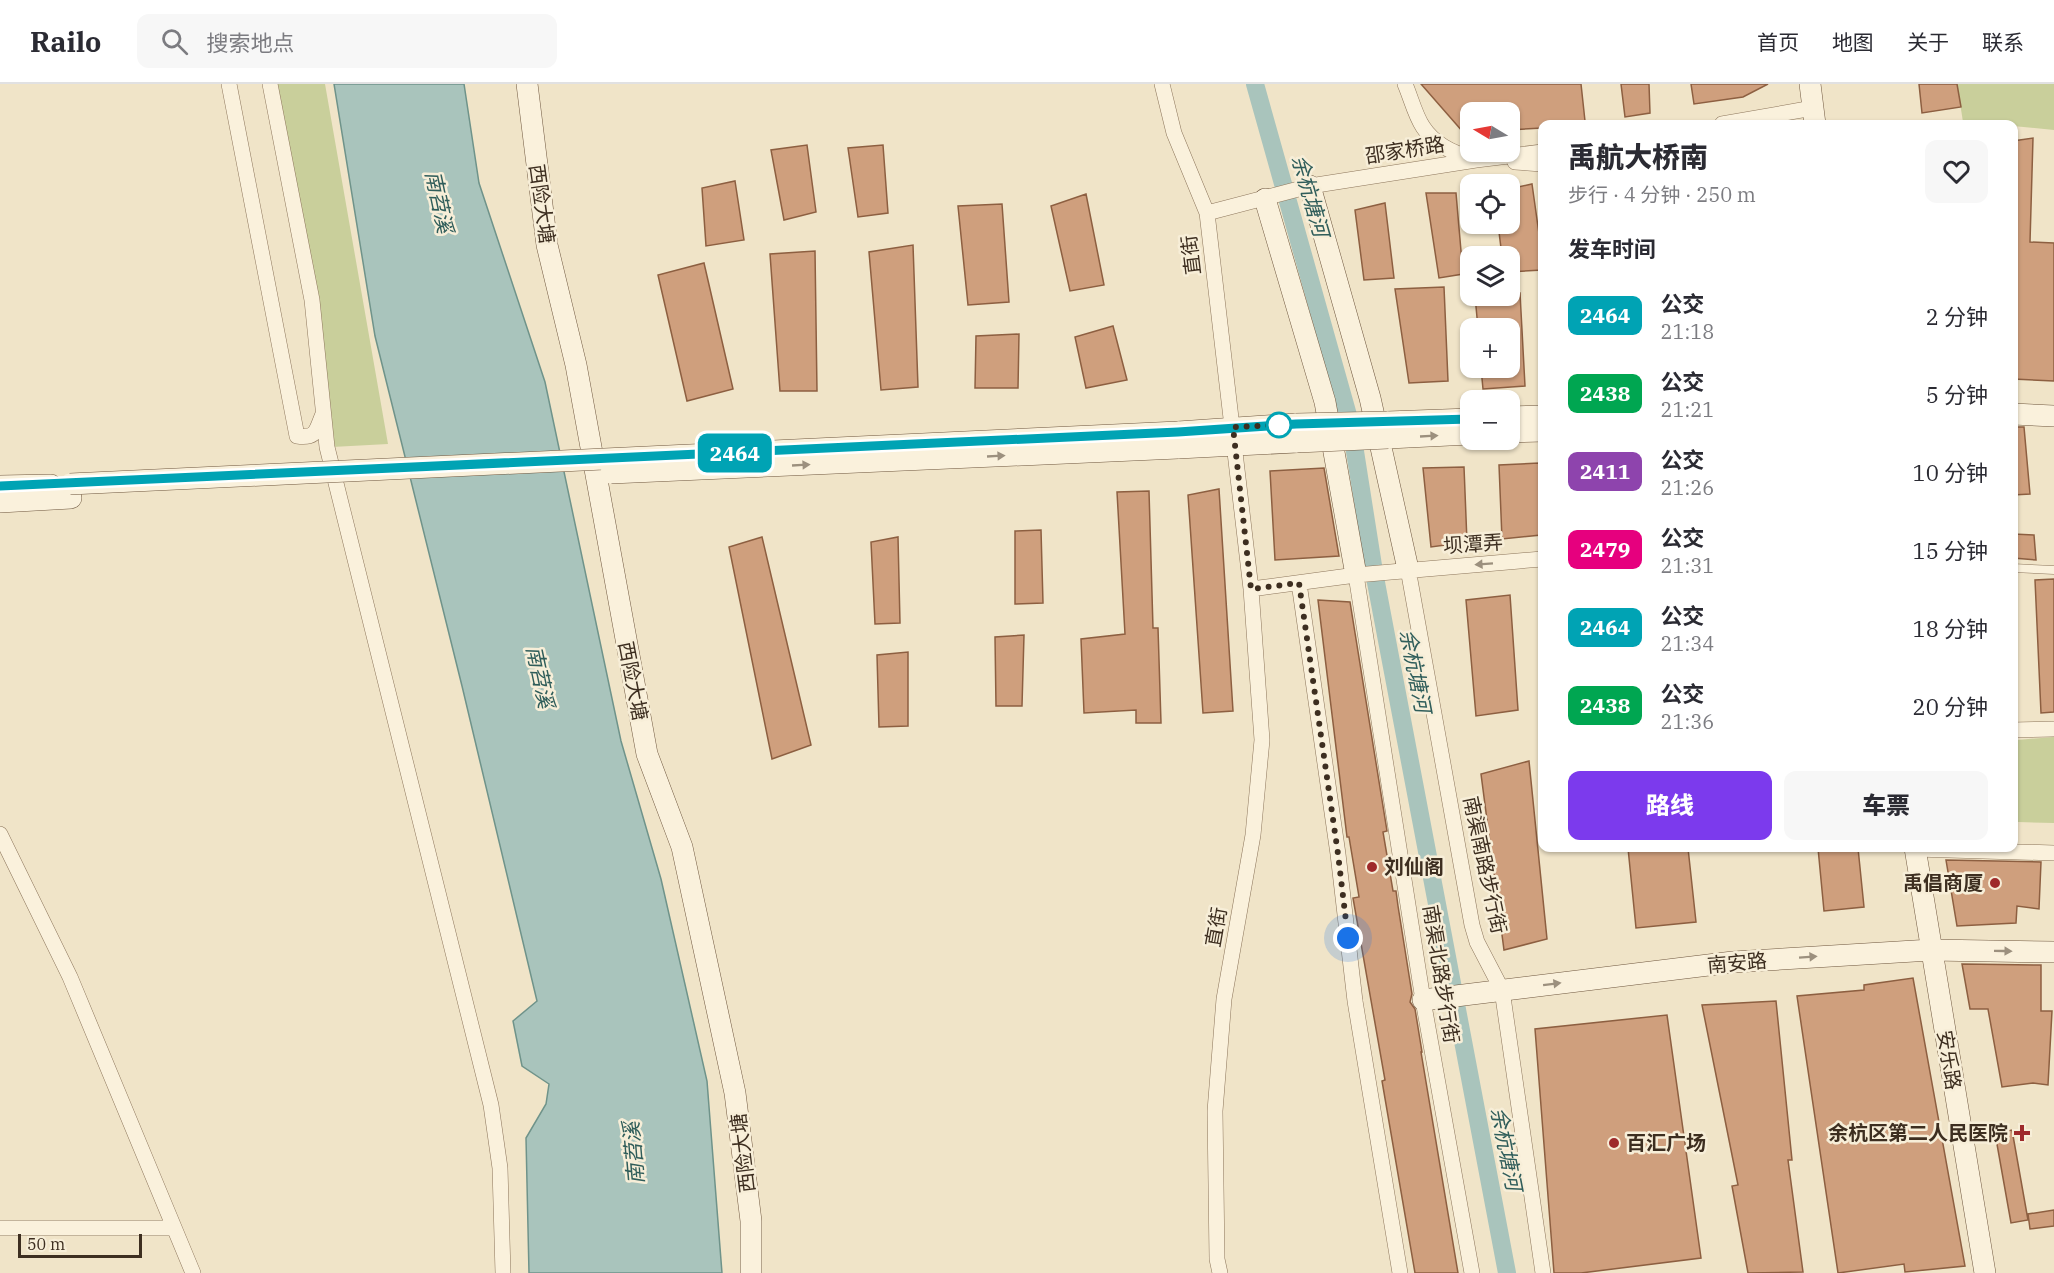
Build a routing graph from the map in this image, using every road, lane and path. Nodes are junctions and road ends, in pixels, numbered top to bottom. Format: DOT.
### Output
graph roads {
  1 [pos="229,84"];
  2 [pos="270,84"];
  3 [pos="527,84"];
  4 [pos="1162,84"];
  5 [pos="1405,84"];
  6 [pos="1810,84"];
  7 [pos="1814,116"];
  8 [pos="1768,120"];
  9 [pos="1538,152"];
  10 [pos="1460,154"];
  11 [pos="1520,155"];
  12 [pos="1463,162"];
  13 [pos="1509,162"];
  14 [pos="1538,164"];
  15 [pos="1310,186"];
  16 [pos="1265,199"];
  17 [pos="1207,213"];
  18 [pos="324,411"];
  19 [pos="2018,414"];
  20 [pos="1538,416"];
  21 [pos="2054,416"];
  22 [pos="1520,417"];
  23 [pos="1460,419"];
  24 [pos="2018,425"];
  25 [pos="2054,427"];
  26 [pos="1387,430"];
  27 [pos="1538,431"];
  28 [pos="1520,432"];
  29 [pos="1460,434"];
  30 [pos="1234,436"];
  31 [pos="0,486"];
  32 [pos="70,491"];
  33 [pos="0,502"];
  34 [pos="1538,560"];
  35 [pos="2018,568"];
  36 [pos="1408,569"];
  37 [pos="2054,570"];
  38 [pos="1359,574"];
  39 [pos="1299,583"];
  40 [pos="1251,589"];
  41 [pos="2054,729"];
  42 [pos="2018,730"];
  43 [pos="0,834"];
  44 [pos="1916,852"];
  45 [pos="2018,852"];
  46 [pos="2054,853"];
  47 [pos="1931,950"];
  48 [pos="2054,952"];
  49 [pos="1498,991"];
  50 [pos="1423,1000"];
  51 [pos="0,1228"];
  52 [pos="173,1228"];
  53 [pos="193,1273"];
  54 [pos="503,1273"];
  55 [pos="751,1273"];
  56 [pos="1220,1273"];
  57 [pos="1400,1273"];
  58 [pos="1472,1273"];
  59 [pos="1543,1273"];
  60 [pos="1985,1273"];
  1 -- 18 [label="street"];
  2 -- 18 [label="street"];
  3 -- 55 [label="street, 西险大塘"];
  4 -- 17 [label="street, 直街"];
  5 -- 10 [label="street"];
  6 -- 7 [label="street"];
  7 -- 8 [label="street"];
  9 -- 11 [label="street, 邵家桥路"];
  12 -- 15 [label="street, 邵家桥路"];
  13 -- 14 [label="street"];
  15 -- 16 [label="street, 邵家桥路"];
  15 -- 36 [label="street"];
  16 -- 17 [label="street, 邵家桥路"];
  16 -- 38 [label="street"];
  17 -- 30 [label="street, 直街"];
  18 -- 54 [label="street"];
  19 -- 21 [label="street"];
  20 -- 22 [label="street"];
  23 -- 26 [label="street"];
  24 -- 25 [label="street"];
  26 -- 29 [label="street, one-way"];
  26 -- 30 [label="street, bridge"];
  27 -- 28 [label="street"];
  30 -- 32 [label="street, bridge"];
  30 -- 40 [label="street, 直街"];
  31 -- 32 [label="street"];
  32 -- 33 [label="street"];
  34 -- 36 [label="street, 坝潭弄, one-way"];
  35 -- 37 [label="lane"];
  36 -- 38 [label="street, 坝潭弄"];
  36 -- 49 [label="street, 南渠南路步行街"];
  38 -- 39 [label="street, 坝潭弄"];
  38 -- 50 [label="street, 南渠北路步行街"];
  39 -- 40 [label="street, 坝潭弄"];
  39 -- 57 [label="street"];
  40 -- 56 [label="street, 直街"];
  41 -- 42 [label="street"];
  43 -- 52 [label="street"];
  44 -- 47 [label="street, 安乐路"];
  45 -- 46 [label="street"];
  47 -- 48 [label="street, 南安路, one-way"];
  49 -- 47 [label="street, 南安路, one-way"];
  47 -- 60 [label="street, 安乐路"];
  49 -- 50 [label="street, 南安路"];
  49 -- 59 [label="street, 南渠南路步行街"];
  50 -- 58 [label="street, 南渠北路步行街"];
  51 -- 52 [label="street"];
  52 -- 53 [label="street"];
}
